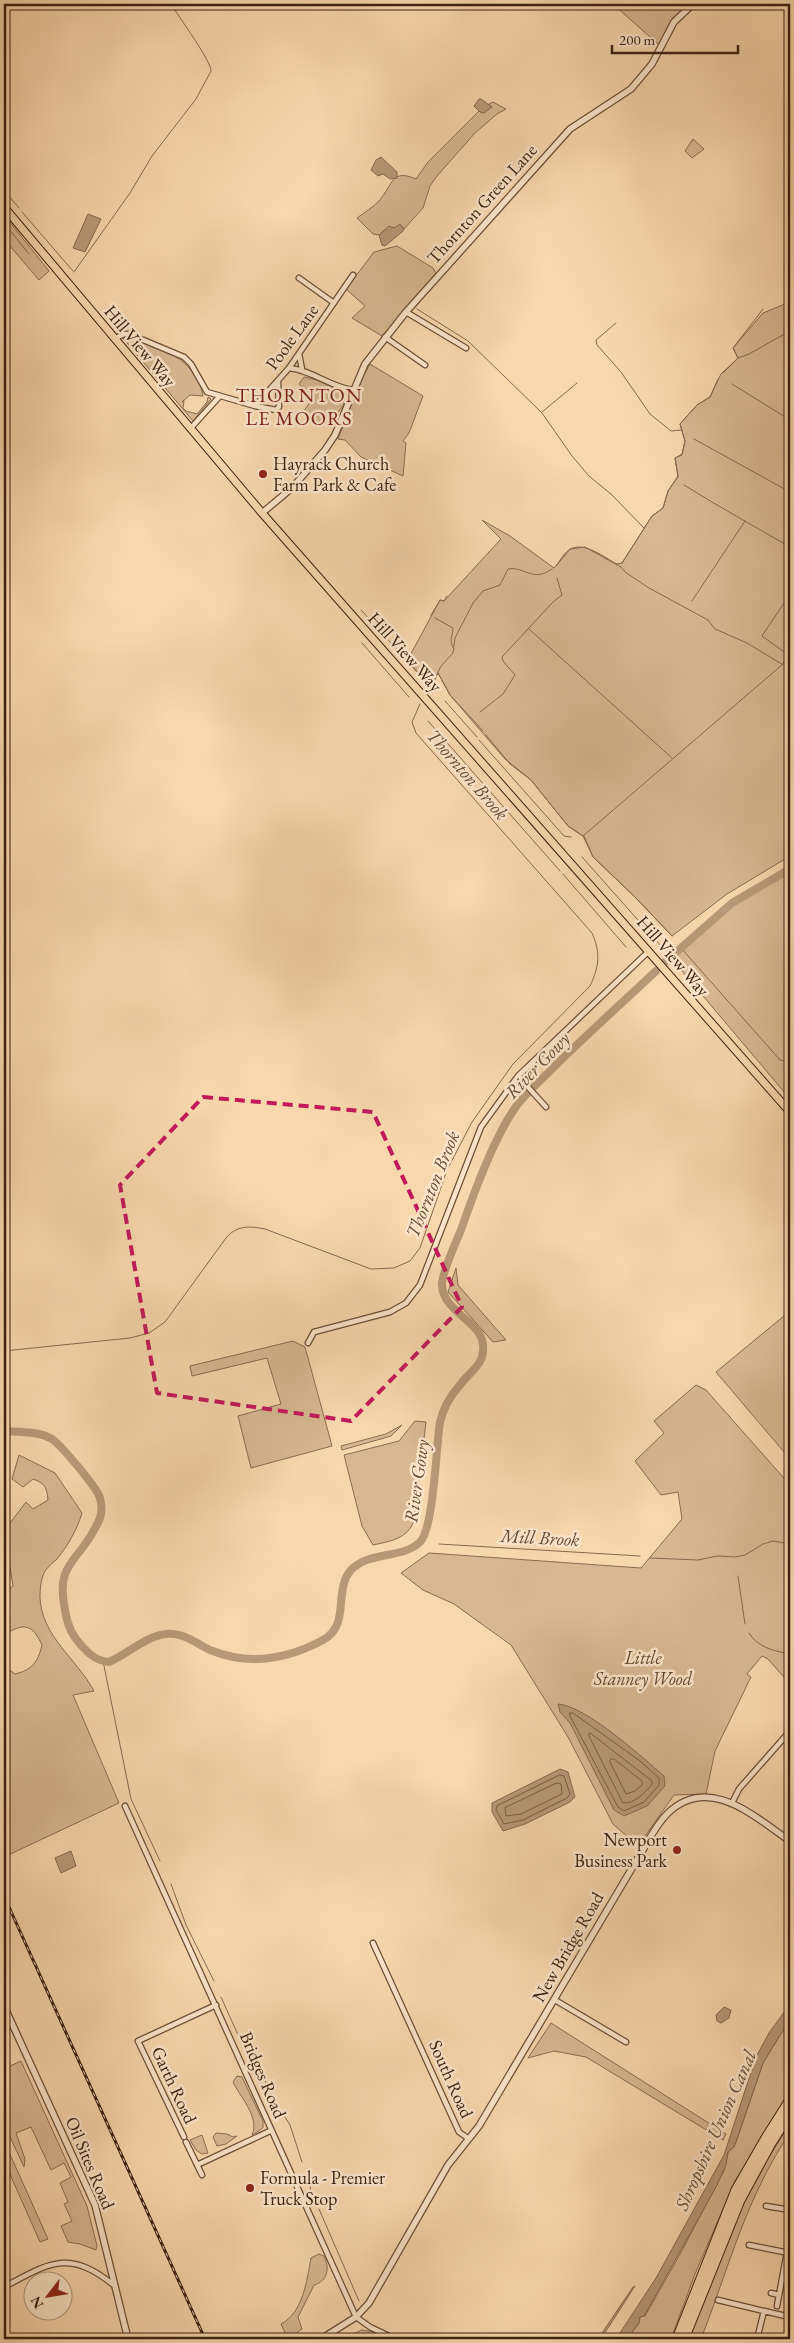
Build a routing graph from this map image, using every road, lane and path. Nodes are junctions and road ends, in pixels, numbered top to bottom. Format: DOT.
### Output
graph roads {
  1 [pos="693,4"];
  2 [pos="4,207"];
  3 [pos="353,275"];
  4 [pos="299,278"];
  5 [pos="334,303"];
  6 [pos="406,312"];
  7 [pos="385,337"];
  8 [pos="114,339"];
  9 [pos="466,348"];
  10 [pos="299,354"];
  11 [pos="425,365"];
  12 [pos="289,368"];
  13 [pos="302,369"];
  14 [pos="278,381"];
  15 [pos="353,390"];
  16 [pos="219,397"];
  17 [pos="255,406"];
  18 [pos="190,429"];
  19 [pos="262,513"];
  20 [pos="649,951"];
  21 [pos="518,1076"];
  22 [pos="546,1108"];
  23 [pos="790,1112"];
  24 [pos="308,1343"];
  25 [pos="790,1731"];
  26 [pos="732,1803"];
  27 [pos="125,1806"];
  28 [pos="790,1841"];
  29 [pos="373,1943"];
  30 [pos="555,2000"];
  31 [pos="216,2005"];
  32 [pos="4,2006"];
  33 [pos="626,2042"];
  34 [pos="790,2100"];
  35 [pos="790,2113"];
  36 [pos="270,2131"];
  37 [pos="184,2137"];
  38 [pos="469,2139"];
  39 [pos="186,2142"];
  40 [pos="197,2165"];
  41 [pos="202,2175"];
  42 [pos="766,2206"];
  43 [pos="790,2210"];
  44 [pos="750,2245"];
  45 [pos="789,2253"];
  46 [pos="115,2286"];
  47 [pos="4,2287"];
  48 [pos="771,2293"];
  49 [pos="779,2295"];
  50 [pos="718,2300"];
  51 [pos="777,2306"];
  52 [pos="764,2310"];
  53 [pos="356,2317"];
  54 [pos="790,2317"];
  55 [pos="128,2339"];
  56 [pos="321,2339"];
  57 [pos="394,2339"];
  58 [pos="677,2339"];
  59 [pos="684,2339"];
  60 [pos="758,2339"];
  1 -- 6 [label="street, Thornton Green Lane"];
  2 -- 8 [label="main road, Hill View Way"];
  3 -- 5 [label="street, Poole Lane"];
  4 -- 5 [label="street"];
  5 -- 10 [label="street, Poole Lane"];
  6 -- 7 [label="street, Thornton Green Lane"];
  6 -- 9 [label="street"];
  7 -- 11 [label="street"];
  7 -- 15 [label="street, Thornton Green Lane"];
  8 -- 16 [label="street"];
  8 -- 18 [label="main road, Hill View Way"];
  10 -- 12 [label="street, Poole Lane"];
  10 -- 13 [label="street"];
  12 -- 13 [label="street"];
  12 -- 14 [label="street, Poole Lane"];
  13 -- 15 [label="street"];
  14 -- 17 [label="street, Poole Lane"];
  14 -- 17 [label="street"];
  15 -- 19 [label="street, Thornton Green Lane"];
  16 -- 17 [label="street"];
  16 -- 18 [label="street"];
  18 -- 19 [label="main road, Hill View Way"];
  19 -- 20 [label="main road, Hill View Way"];
  20 -- 21 [label="street"];
  20 -- 23 [label="main road, Hill View Way"];
  21 -- 22 [label="street"];
  21 -- 24 [label="street"];
  25 -- 26 [label="street"];
  26 -- 28 [label="street, New Bridge Road"];
  26 -- 30 [label="street, New Bridge Road"];
  27 -- 31 [label="street, Bridges Road"];
  29 -- 38 [label="street, South Road"];
  30 -- 33 [label="street"];
  30 -- 38 [label="street, New Bridge Road"];
  31 -- 36 [label="street, Bridges Road"];
  31 -- 37 [label="street, Garth Road"];
  32 -- 46 [label="street, Oil Sites Road"];
  34 -- 58 [label="highway"];
  35 -- 59 [label="highway"];
  36 -- 40 [label="street"];
  36 -- 53 [label="street, Bridges Road"];
  38 -- 53 [label="street, South Road"];
  39 -- 40 [label="street, Garth Road"];
  40 -- 41 [label="street, Garth Road"];
  42 -- 43 [label="street"];
  44 -- 45 [label="street"];
  45 -- 49 [label="street"];
  46 -- 47 [label="street"];
  46 -- 55 [label="street, Oil Sites Road"];
  48 -- 49 [label="street"];
  49 -- 51 [label="street"];
  50 -- 52 [label="street"];
  52 -- 54 [label="street"];
  52 -- 60 [label="street"];
  53 -- 56 [label="street"];
  53 -- 57 [label="street"];
}
